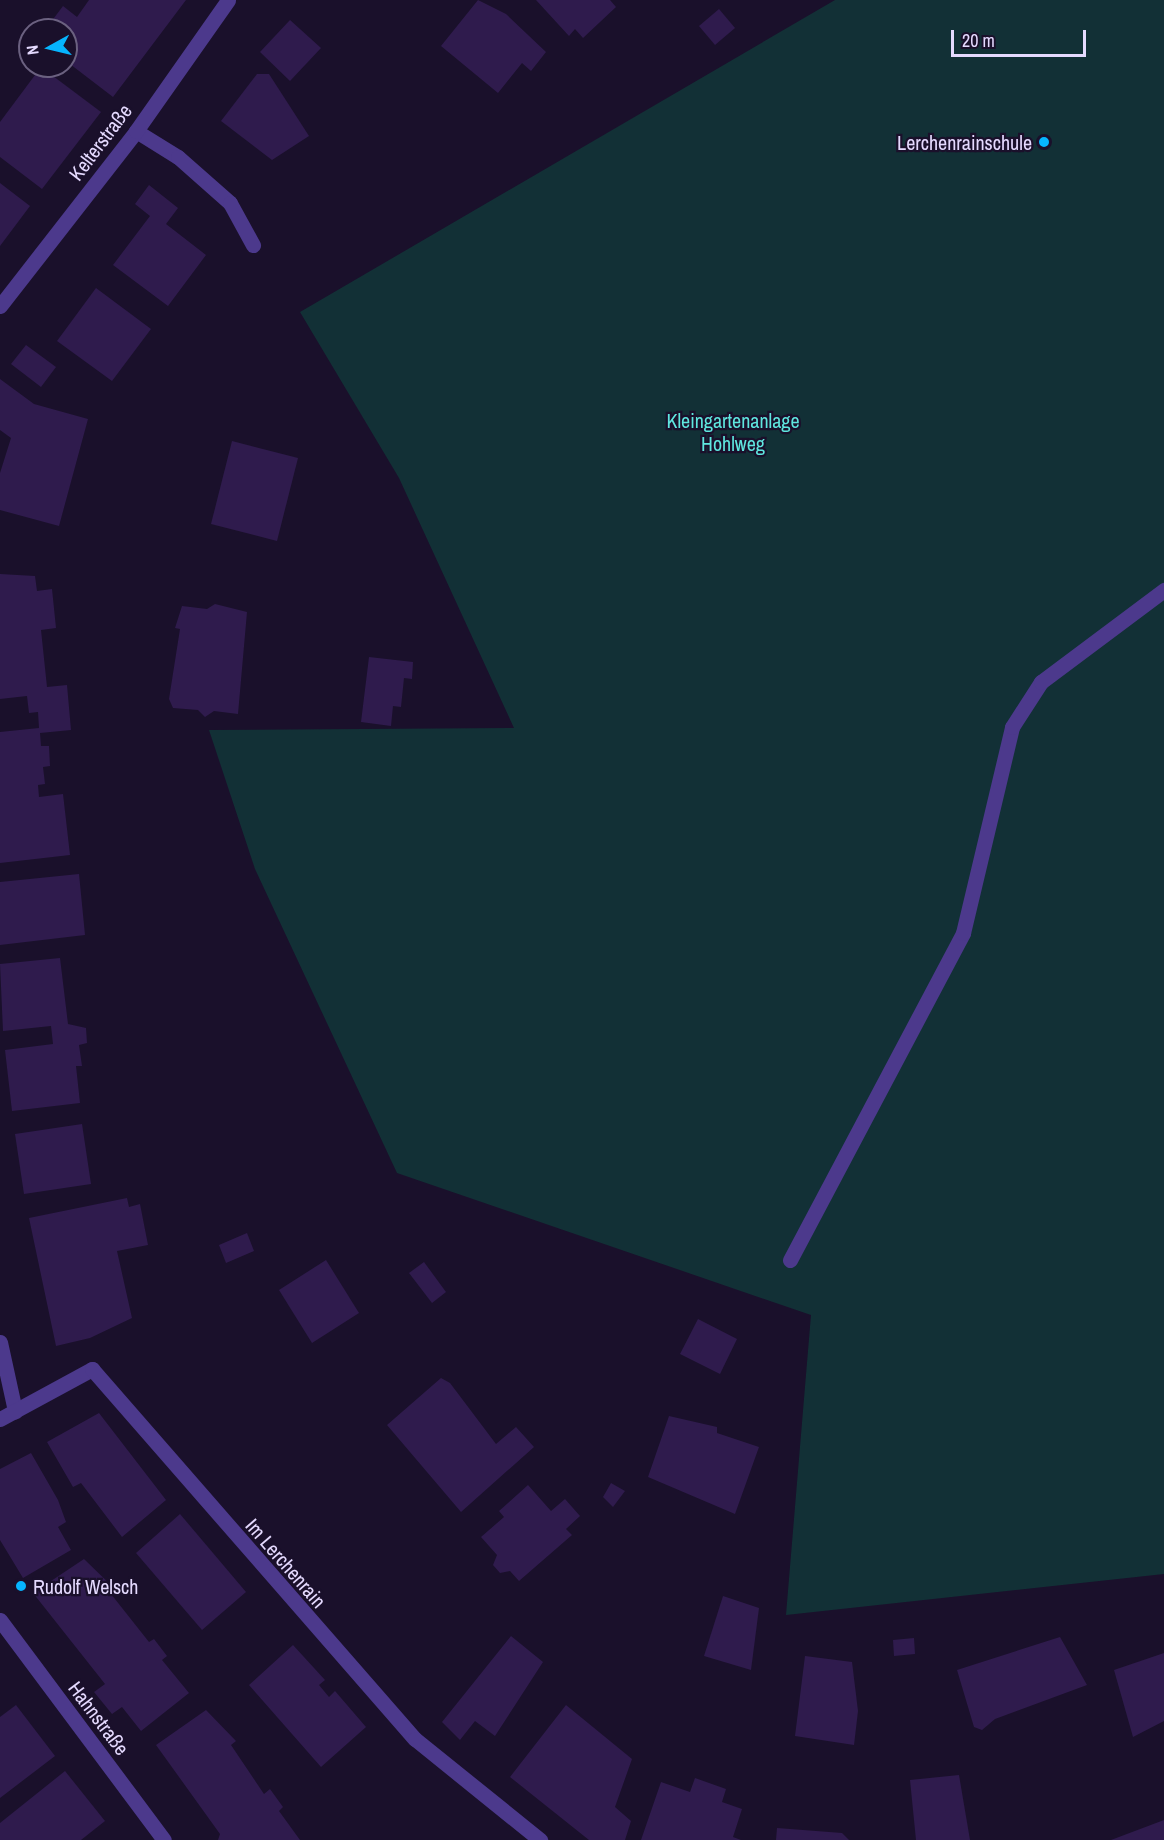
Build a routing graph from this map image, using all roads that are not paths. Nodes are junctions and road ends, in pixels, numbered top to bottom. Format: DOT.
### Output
graph roads {
  1 [pos="228,0"];
  2 [pos="136,131"];
  3 [pos="253,245"];
  4 [pos="0,306"];
  5 [pos="1164,590"];
  6 [pos="790,1260"];
  7 [pos="0,1342"];
  8 [pos="15,1411"];
  9 [pos="0,1419"];
  10 [pos="0,1620"];
  11 [pos="164,1840"];
  12 [pos="540,1840"];
  1 -- 2 [label="street, Kelterstraße"];
  2 -- 3 [label="street"];
  2 -- 4 [label="street, Kelterstraße"];
  5 -- 6 [label="street"];
  7 -- 8 [label="street"];
  8 -- 9 [label="street, Im Lerchenrain"];
  8 -- 12 [label="street, Im Lerchenrain"];
  10 -- 11 [label="street, Hahnstraße"];
}
